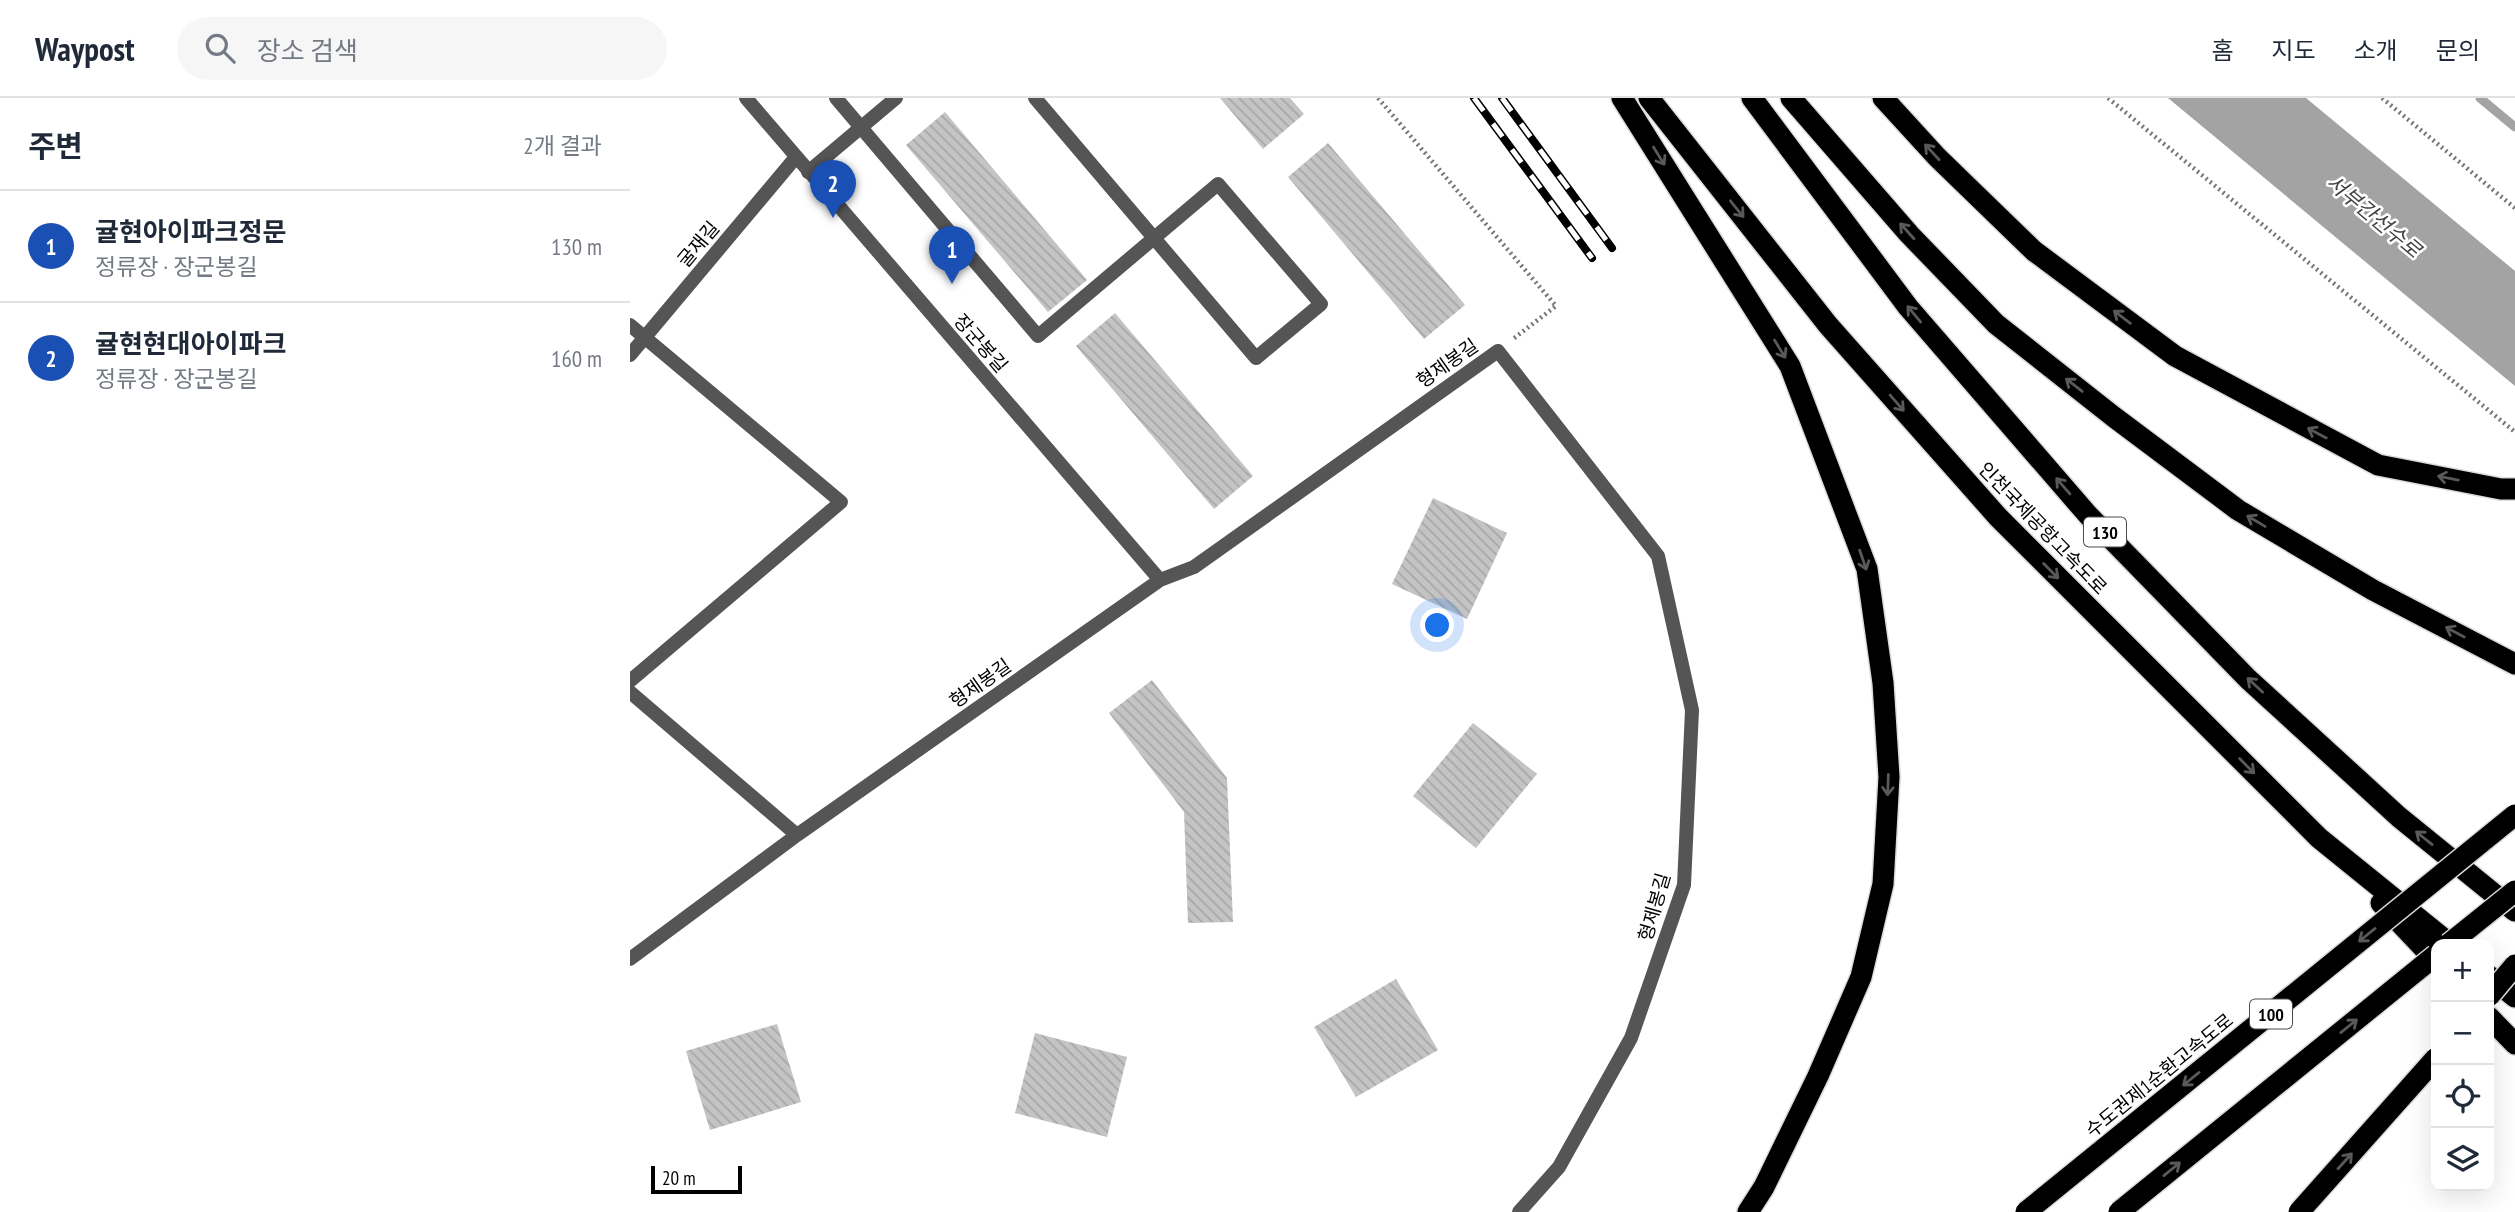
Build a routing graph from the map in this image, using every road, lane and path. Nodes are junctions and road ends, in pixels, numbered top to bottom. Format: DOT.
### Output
graph roads {
  1 [pos="746,98"];
  2 [pos="836,98"];
  3 [pos="896,98"];
  4 [pos="1035,98"];
  5 [pos="1378,98"];
  6 [pos="1622,98"];
  7 [pos="1649,98"];
  8 [pos="1752,98"];
  9 [pos="1791,98"];
  10 [pos="1883,98"];
  11 [pos="2108,98"];
  12 [pos="2382,98"];
  13 [pos="861,128"];
  14 [pos="796,157"];
  15 [pos="808,172"];
  16 [pos="2515,208"];
  17 [pos="1154,238"];
  18 [pos="630,325"];
  19 [pos="645,337"];
  20 [pos="1498,351"];
  21 [pos="630,355"];
  22 [pos="2515,432"];
  23 [pos="2515,489"];
  24 [pos="1160,580"];
  25 [pos="2515,664"];
  26 [pos="630,681"];
  27 [pos="630,692"];
  28 [pos="2515,815"];
  29 [pos="797,835"];
  30 [pos="2319,838"];
  31 [pos="2515,891"];
  32 [pos="2515,911"];
  33 [pos="2444,939"];
  34 [pos="2456,939"];
  35 [pos="2431,956"];
  36 [pos="630,959"];
  37 [pos="2431,959"];
  38 [pos="2515,965"];
  39 [pos="2494,980"];
  40 [pos="2494,990"];
  41 [pos="2515,997"];
  42 [pos="2494,1022"];
  43 [pos="2515,1044"];
  44 [pos="2431,1064"];
  45 [pos="1519,1212"];
  46 [pos="1748,1212"];
  47 [pos="2026,1212"];
  48 [pos="2119,1212"];
  49 [pos="2299,1212"];
  1 -- 14 [label="street, 장군봉길"];
  2 -- 13 [label="street"];
  3 -- 13 [label="street"];
  4 -- 17 [label="street"];
  5 -- 20 [label="path"];
  6 -- 46 [label="highway, one-way"];
  7 -- 30 [label="highway, 인천국제공항고속도로, one-way"];
  32 -- 8 [label="highway, 130, one-way"];
  25 -- 9 [label="highway, one-way"];
  23 -- 10 [label="highway, one-way"];
  11 -- 22 [label="path"];
  12 -- 16 [label="path"];
  13 -- 15 [label="street"];
  13 -- 17 [label="street"];
  14 -- 15 [label="street, 장군봉길"];
  14 -- 19 [label="street, 굴재길"];
  15 -- 24 [label="street, 장군봉길"];
  17 -- 17 [label="street"];
  18 -- 19 [label="street"];
  19 -- 21 [label="street, 굴재길"];
  19 -- 26 [label="street"];
  20 -- 24 [label="street, 형제봉길"];
  20 -- 45 [label="street, 형제봉길"];
  24 -- 29 [label="street, 형제봉길"];
  27 -- 29 [label="street"];
  28 -- 47 [label="highway, 수도권제1순환고속도로 / 100, one-way, bridge"];
  29 -- 36 [label="street, 형제봉길"];
  30 -- 33 [label="highway, 인천국제공항고속도로"];
  30 -- 35 [label="highway"];
  31 -- 34 [label="highway, bridge"];
  48 -- 37 [label="highway, one-way, bridge"];
  38 -- 40 [label="highway, bridge"];
  39 -- 41 [label="highway"];
  42 -- 43 [label="highway"];
  49 -- 44 [label="highway, one-way, bridge"];
}
